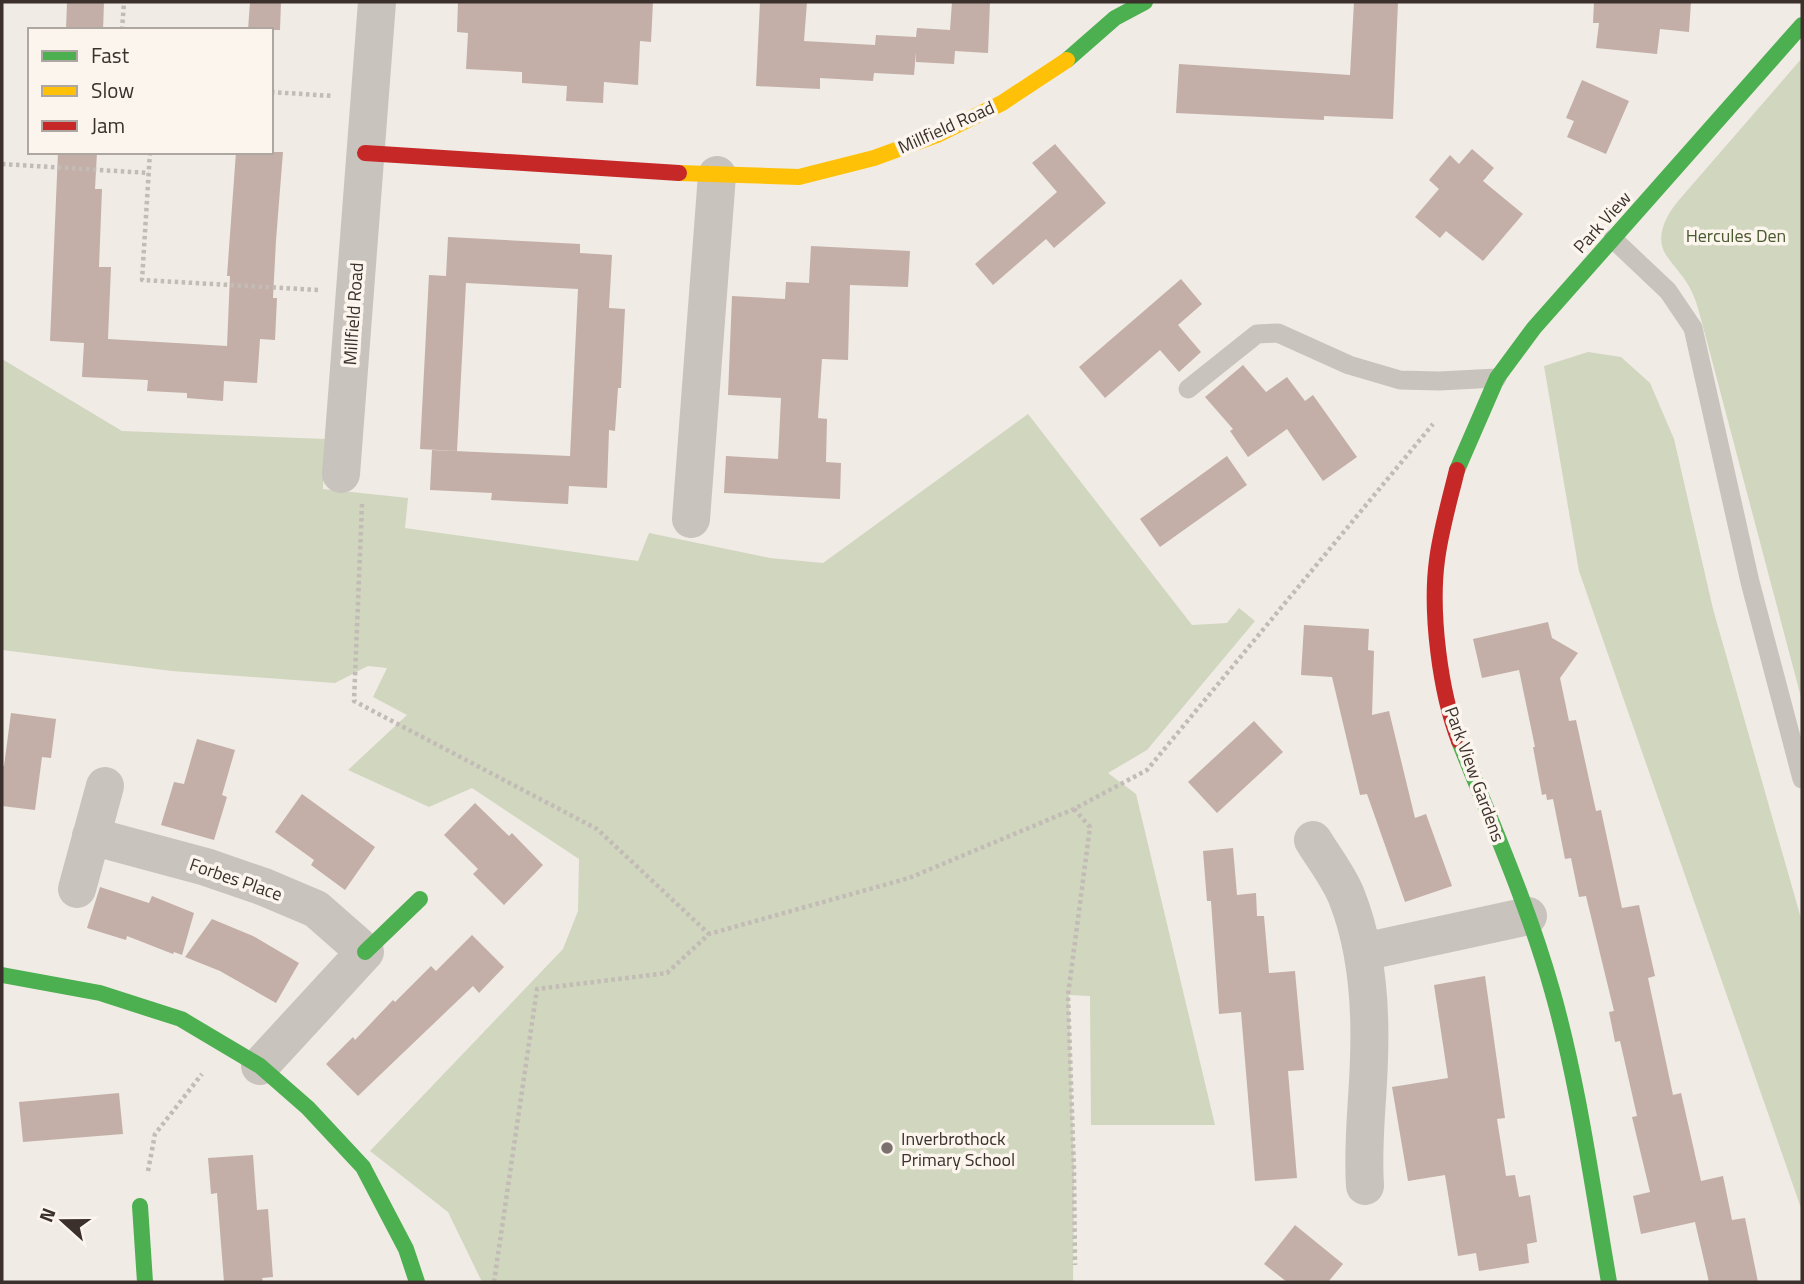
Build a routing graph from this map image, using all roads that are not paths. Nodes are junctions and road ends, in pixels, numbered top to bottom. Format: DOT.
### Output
graph roads {
  1 [pos="377,2"];
  2 [pos="1145,2"];
  3 [pos="1802,24"];
  4 [pos="365,153"];
  5 [pos="717,176"];
  6 [pos="1613,239"];
  7 [pos="1497,378"];
  8 [pos="1188,389"];
  9 [pos="1459,463"];
  10 [pos="341,474"];
  11 [pos="691,519"];
  12 [pos="1802,779"];
  13 [pos="105,786"];
  14 [pos="91,836"];
  15 [pos="1313,840"];
  16 [pos="76,889"];
  17 [pos="420,899"];
  18 [pos="1528,916"];
  19 [pos="365,951"];
  20 [pos="1363,952"];
  21 [pos="2,975"];
  22 [pos="260,1066"];
  23 [pos="1365,1186"];
  24 [pos="140,1206"];
  25 [pos="145,1282"];
  26 [pos="417,1282"];
  27 [pos="1609,1282"];
  1 -- 4 [label="street, Millfield Road"];
  2 -- 5 [label="street, Millfield Road"];
  3 -- 6 [label="street, Park View"];
  4 -- 5 [label="street, Millfield Road"];
  4 -- 10 [label="street, Millfield Road"];
  5 -- 11 [label="street"];
  6 -- 7 [label="street, Park View"];
  6 -- 12 [label="lane"];
  7 -- 8 [label="lane"];
  7 -- 9 [label="street, Park View"];
  9 -- 18 [label="street, Park View Gardens"];
  13 -- 14 [label="street"];
  14 -- 16 [label="street"];
  14 -- 19 [label="street, Forbes Place"];
  15 -- 20 [label="street"];
  17 -- 19 [label="street"];
  18 -- 20 [label="street"];
  18 -- 27 [label="street, Park View Gardens"];
  19 -- 22 [label="street"];
  20 -- 23 [label="street"];
  21 -- 22 [label="street"];
  22 -- 26 [label="street"];
  24 -- 25 [label="street"];
}
